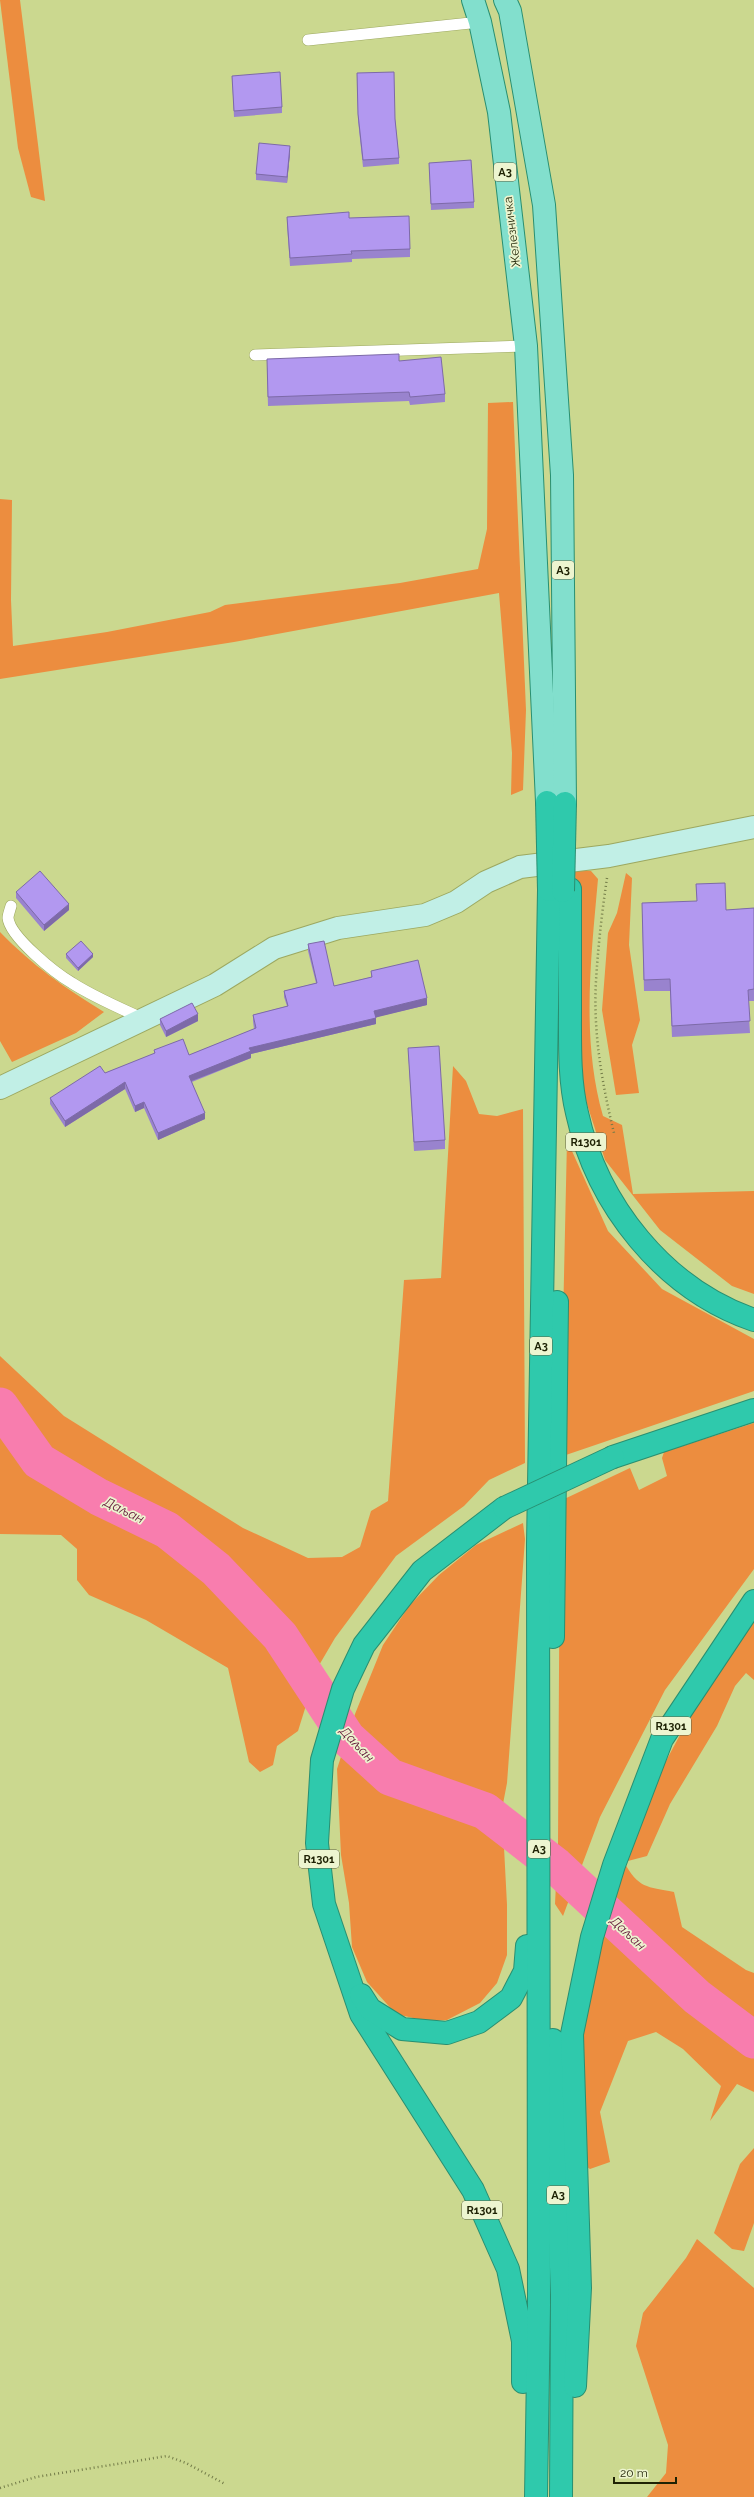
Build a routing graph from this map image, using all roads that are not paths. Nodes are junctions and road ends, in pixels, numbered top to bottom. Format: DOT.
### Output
graph roads {
  1 [pos="473,0"];
  2 [pos="505,0"];
  3 [pos="480,22"];
  4 [pos="308,40"];
  5 [pos="526,346"];
  6 [pos="255,355"];
  7 [pos="556,802"];
  8 [pos="754,827"];
  9 [pos="561,890"];
  10 [pos="12,906"];
  11 [pos="144,1019"];
  12 [pos="0,1088"];
  13 [pos="754,1320"];
  14 [pos="754,1410"];
  15 [pos="754,1601"];
  16 [pos="539,1801"];
  17 [pos="540,1896"];
  18 [pos="339,1955"];
  19 [pos="523,2497"];
  20 [pos="536,2497"];
  21 [pos="561,2497"];
  22 [pos="570,2497"];
  1 -- 3 [label="main road, Железничка / A3"];
  2 -- 7 [label="main road, A3"];
  3 -- 4 [label="lane"];
  3 -- 5 [label="main road, Железничка / A3"];
  5 -- 6 [label="lane"];
  5 -- 7 [label="main road, A3"];
  7 -- 9 [label="highway, A3, bridge"];
  8 -- 11 [label="street"];
  9 -- 13 [label="highway, R1301"];
  9 -- 16 [label="highway, A3"];
  9 -- 16 [label="highway, A3"];
  10 -- 11 [label="lane"];
  11 -- 12 [label="street"];
  14 -- 18 [label="highway, R1301, bridge"];
  15 -- 22 [label="highway, R1301"];
  16 -- 17 [label="highway, A3"];
  17 -- 18 [label="highway, R1301"];
  17 -- 20 [label="highway, A3"];
  17 -- 21 [label="highway, A3"];
  18 -- 19 [label="highway, R1301"];
}
